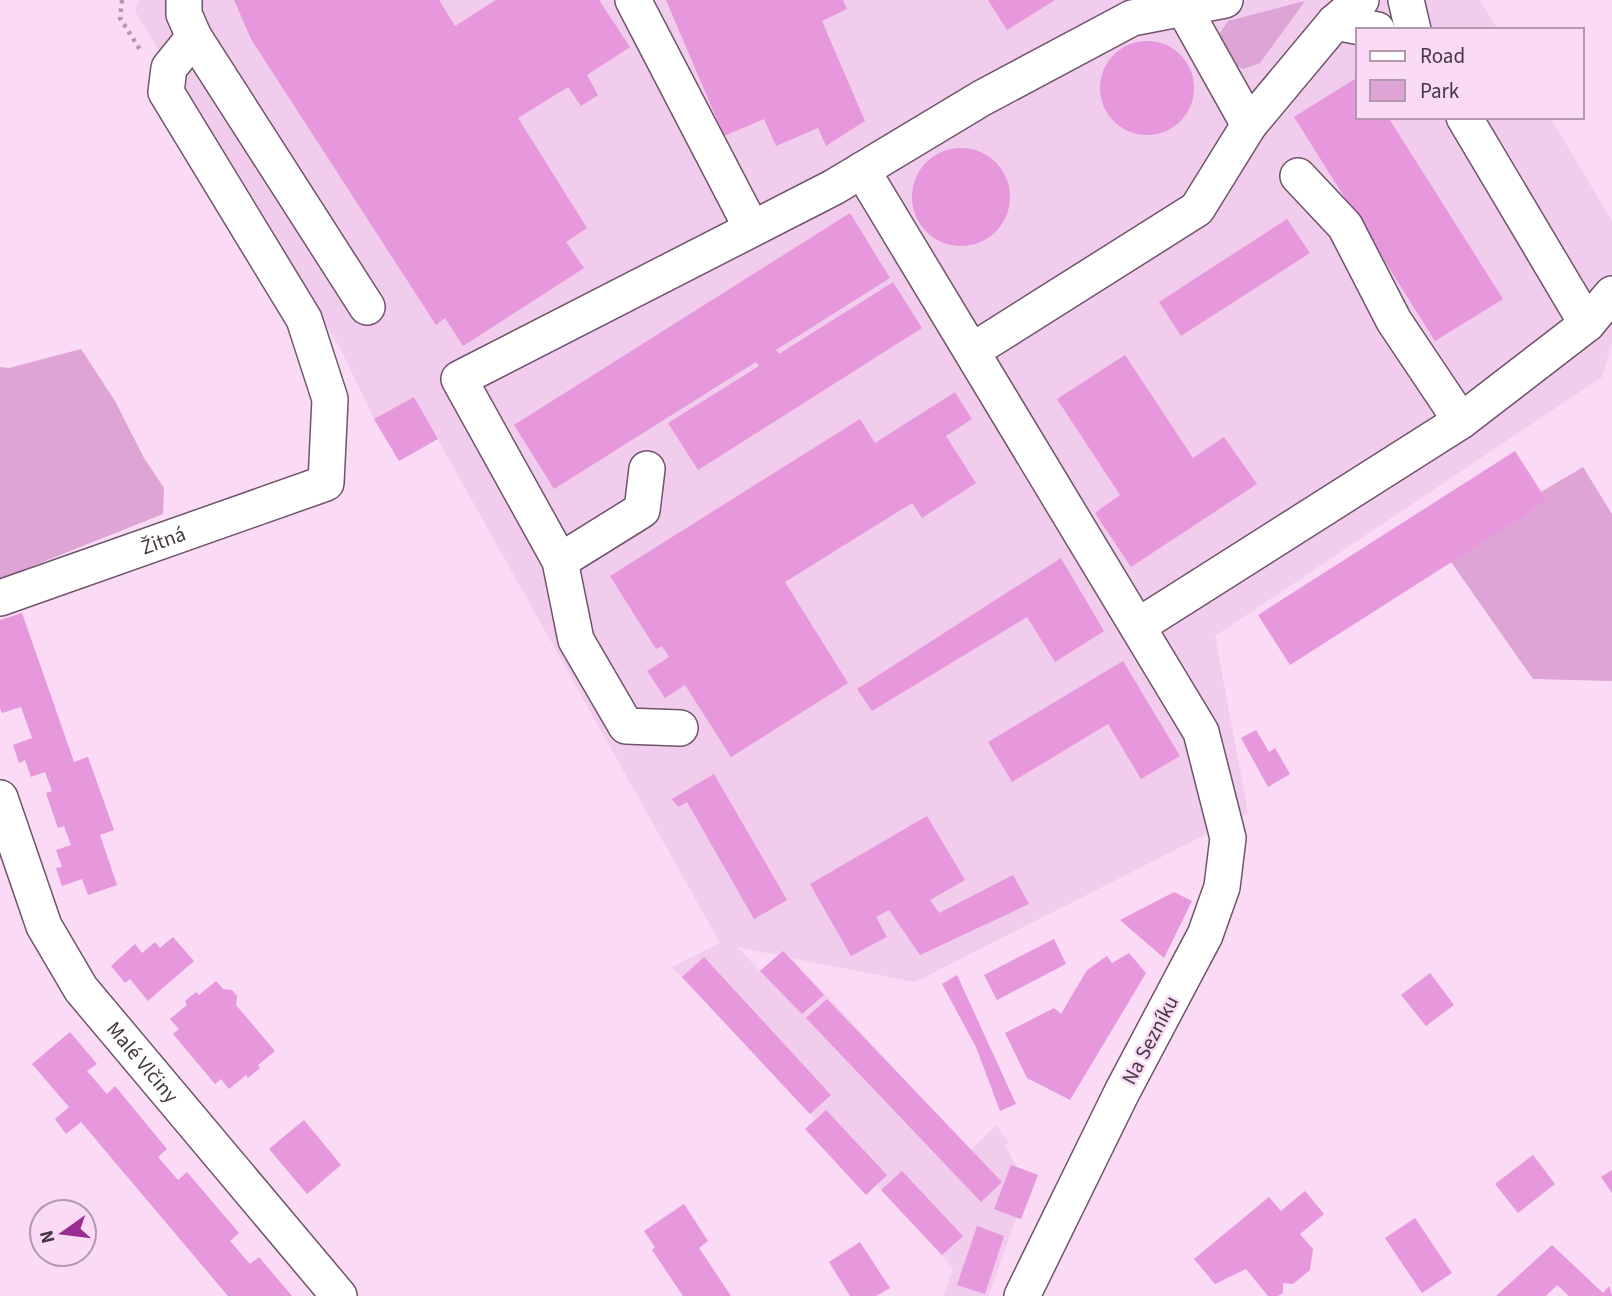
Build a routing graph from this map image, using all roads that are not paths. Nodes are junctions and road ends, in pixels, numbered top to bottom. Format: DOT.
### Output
graph roads {
  1 [pos="184,0"];
  2 [pos="632,0"];
  3 [pos="1225,0"];
  4 [pos="1361,0"];
  5 [pos="1406,0"];
  6 [pos="1183,7"];
  7 [pos="1335,22"];
  8 [pos="1366,28"];
  9 [pos="1413,28"];
  10 [pos="194,37"];
  11 [pos="1465,119"];
  12 [pos="1249,125"];
  13 [pos="863,170"];
  14 [pos="1298,176"];
  15 [pos="751,227"];
  16 [pos="1612,294"];
  17 [pos="367,307"];
  18 [pos="1587,324"];
  19 [pos="972,351"];
  20 [pos="1461,421"];
  21 [pos="647,469"];
  22 [pos="560,561"];
  23 [pos="0,598"];
  24 [pos="1138,626"];
  25 [pos="681,728"];
  26 [pos="0,798"];
  27 [pos="339,1296"];
  28 [pos="1021,1296"];
  1 -- 10 [label="street"];
  2 -- 15 [label="street"];
  3 -- 6 [label="street"];
  4 -- 7 [label="street"];
  5 -- 9 [label="street"];
  6 -- 12 [label="street"];
  6 -- 13 [label="street"];
  7 -- 8 [label="street"];
  7 -- 12 [label="street"];
  10 -- 17 [label="street"];
  10 -- 23 [label="street, Žitná"];
  11 -- 18 [label="street"];
  12 -- 19 [label="street"];
  13 -- 15 [label="street"];
  13 -- 19 [label="street, Na Sezníku"];
  14 -- 20 [label="street"];
  15 -- 22 [label="street"];
  16 -- 18 [label="street"];
  18 -- 20 [label="street"];
  19 -- 24 [label="street, Na Sezníku"];
  20 -- 24 [label="street"];
  21 -- 22 [label="street"];
  22 -- 25 [label="street"];
  24 -- 28 [label="street, Na Sezníku"];
  26 -- 27 [label="street, Malé Vlčiny"];
}
